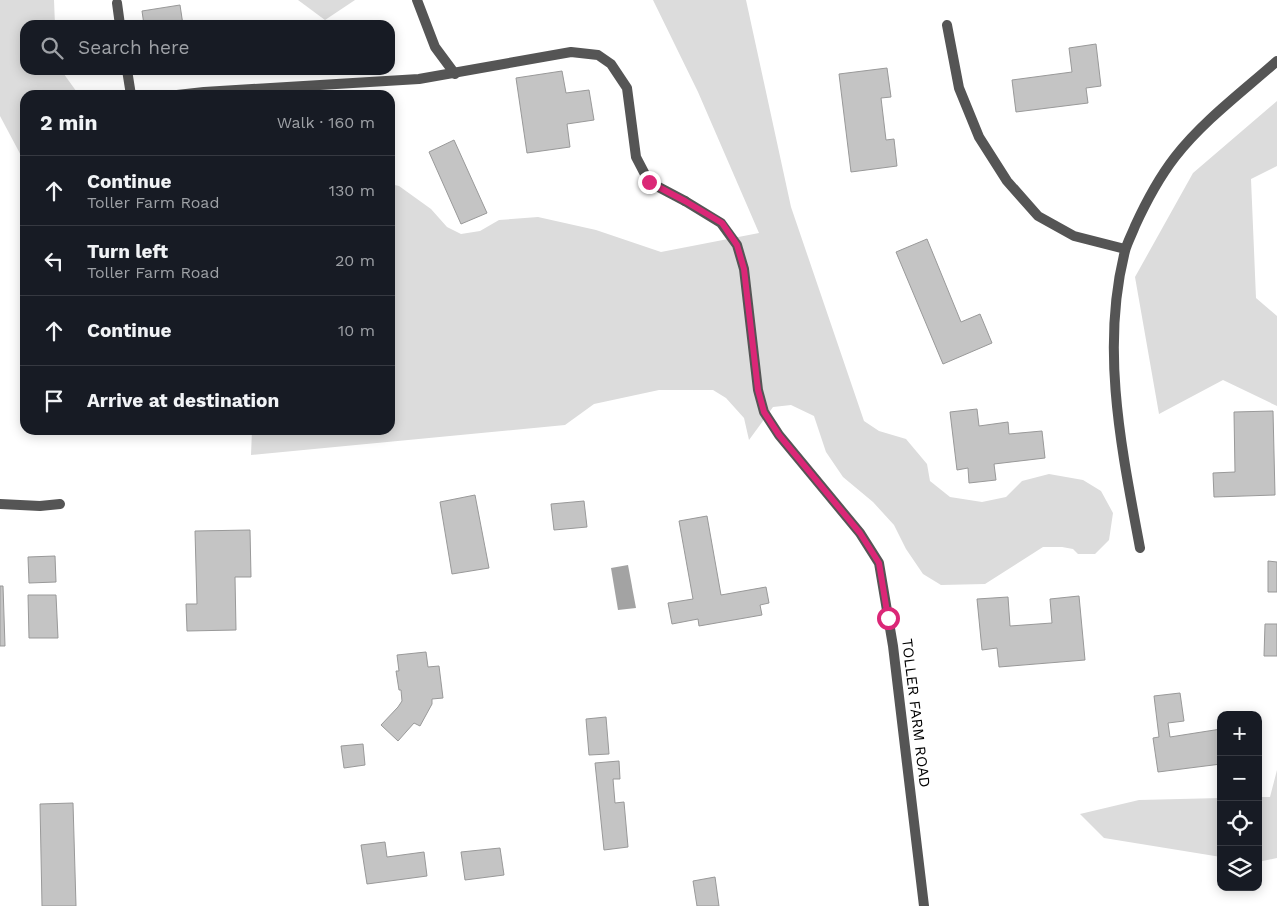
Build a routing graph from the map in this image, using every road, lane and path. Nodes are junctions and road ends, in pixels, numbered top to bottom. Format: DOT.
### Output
graph roads {
  1 [pos="417,0"];
  2 [pos="117,4"];
  3 [pos="119,20"];
  4 [pos="946,24"];
  5 [pos="1277,61"];
  6 [pos="455,74"];
  7 [pos="129,75"];
  8 [pos="130,90"];
  9 [pos="237,90"];
  10 [pos="1125,250"];
  11 [pos="0,504"];
  12 [pos="60,504"];
  13 [pos="1140,548"];
  14 [pos="924,906"];
  1 -- 6 [label="street"];
  2 -- 3 [label="street"];
  4 -- 10 [label="street"];
  5 -- 10 [label="street"];
  6 -- 9 [label="street, TOLLER FARM ROAD"];
  6 -- 14 [label="street, TOLLER FARM ROAD"];
  7 -- 8 [label="street"];
  10 -- 13 [label="street"];
  11 -- 12 [label="street"];
}
